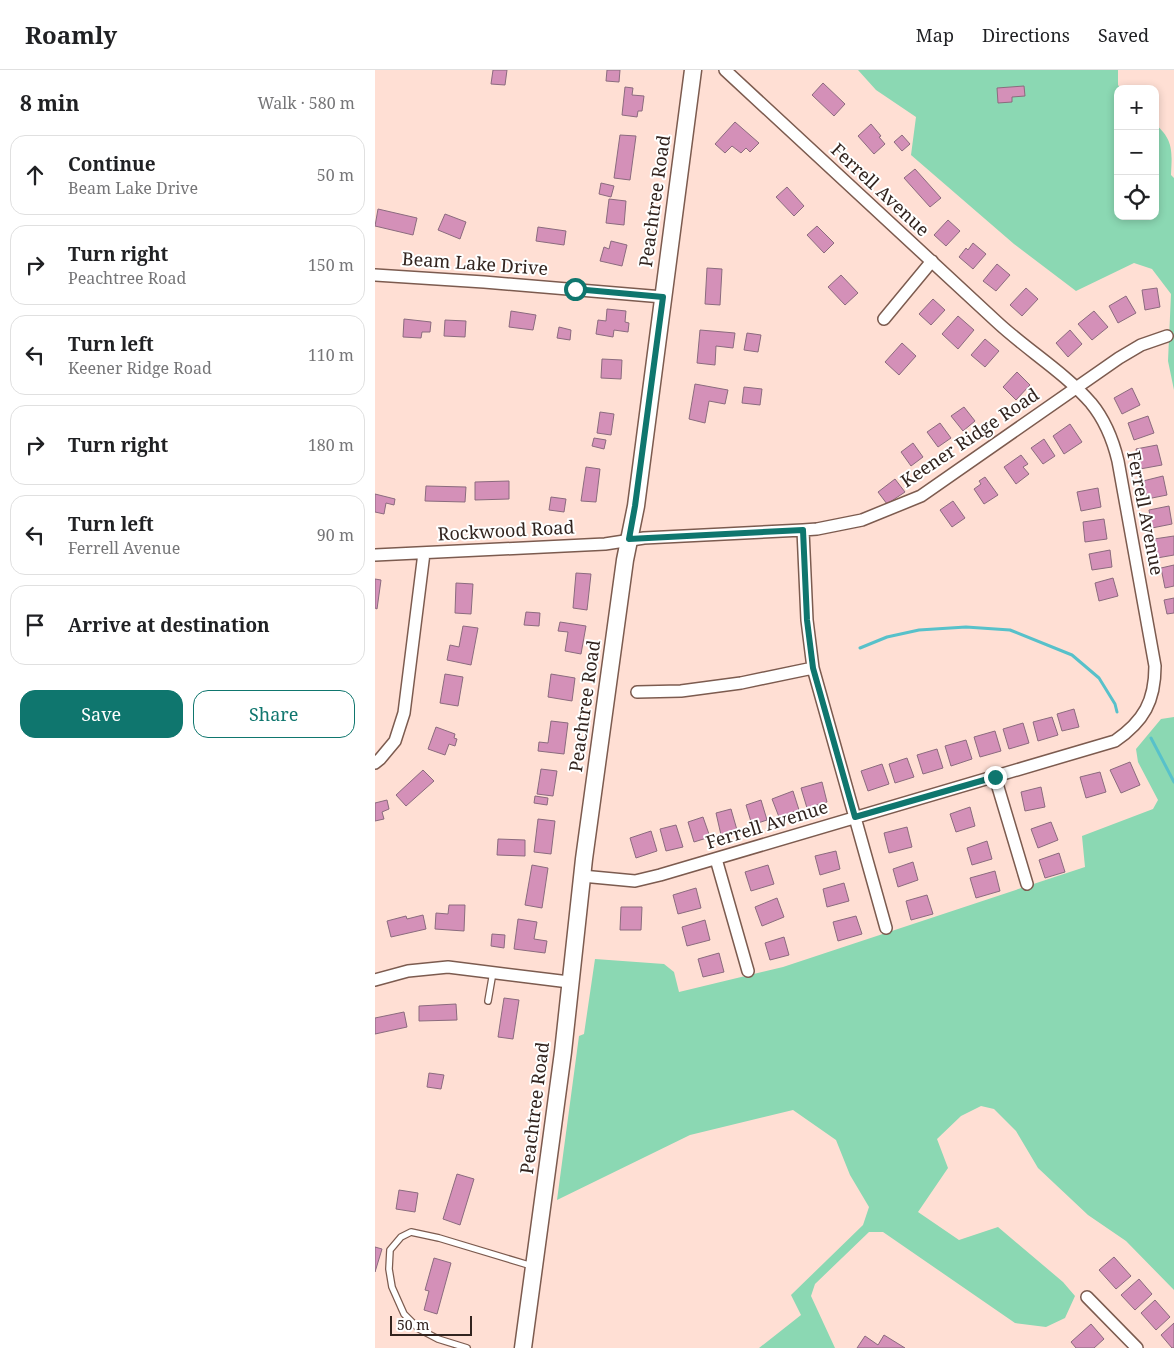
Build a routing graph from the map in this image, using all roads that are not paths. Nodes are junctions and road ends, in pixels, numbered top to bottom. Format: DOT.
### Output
graph roads {
  1 [pos="693,70"];
  2 [pos="725,70"];
  3 [pos="932,261"];
  4 [pos="375,275"];
  5 [pos="663,297"];
  6 [pos="884,319"];
  7 [pos="1167,336"];
  8 [pos="1076,388"];
  9 [pos="803,530"];
  10 [pos="629,539"];
  11 [pos="425,553"];
  12 [pos="375,555"];
  13 [pos="813,668"];
  14 [pos="637,692"];
  15 [pos="375,763"];
  16 [pos="995,777"];
  17 [pos="855,817"];
  18 [pos="716,860"];
  19 [pos="582,876"];
  20 [pos="1027,884"];
  21 [pos="886,928"];
  22 [pos="748,971"];
  23 [pos="493,972"];
  24 [pos="375,980"];
  25 [pos="569,982"];
  26 [pos="488,1001"];
  27 [pos="535,1267"];
  28 [pos="1087,1297"];
  29 [pos="1132,1346"];
  30 [pos="467,1348"];
  31 [pos="523,1348"];
  1 -- 5 [label="street, Peachtree Road"];
  2 -- 3 [label="street, Ferrell Avenue"];
  3 -- 6 [label="street"];
  3 -- 8 [label="street, Ferrell Avenue"];
  4 -- 5 [label="street, Beam Lake Drive"];
  5 -- 10 [label="street, Peachtree Road"];
  7 -- 8 [label="street, Keener Ridge Road"];
  8 -- 9 [label="street, Keener Ridge Road"];
  8 -- 16 [label="street, Ferrell Avenue"];
  9 -- 10 [label="street, Keener Ridge Road"];
  9 -- 13 [label="street"];
  10 -- 11 [label="street, Rockwood Road"];
  10 -- 19 [label="street, Peachtree Road"];
  11 -- 12 [label="street"];
  11 -- 15 [label="street, Rockwood Road"];
  13 -- 14 [label="street"];
  13 -- 17 [label="street"];
  16 -- 17 [label="street, Ferrell Avenue"];
  16 -- 20 [label="street"];
  17 -- 18 [label="street, Ferrell Avenue"];
  17 -- 21 [label="street"];
  18 -- 19 [label="street, Ferrell Avenue"];
  18 -- 22 [label="street"];
  19 -- 25 [label="street, Peachtree Road"];
  23 -- 24 [label="street"];
  23 -- 25 [label="street"];
  23 -- 26 [label="lane"];
  25 -- 27 [label="street, Peachtree Road"];
  27 -- 30 [label="lane"];
  27 -- 31 [label="street, Peachtree Road"];
  28 -- 29 [label="street"];
}
